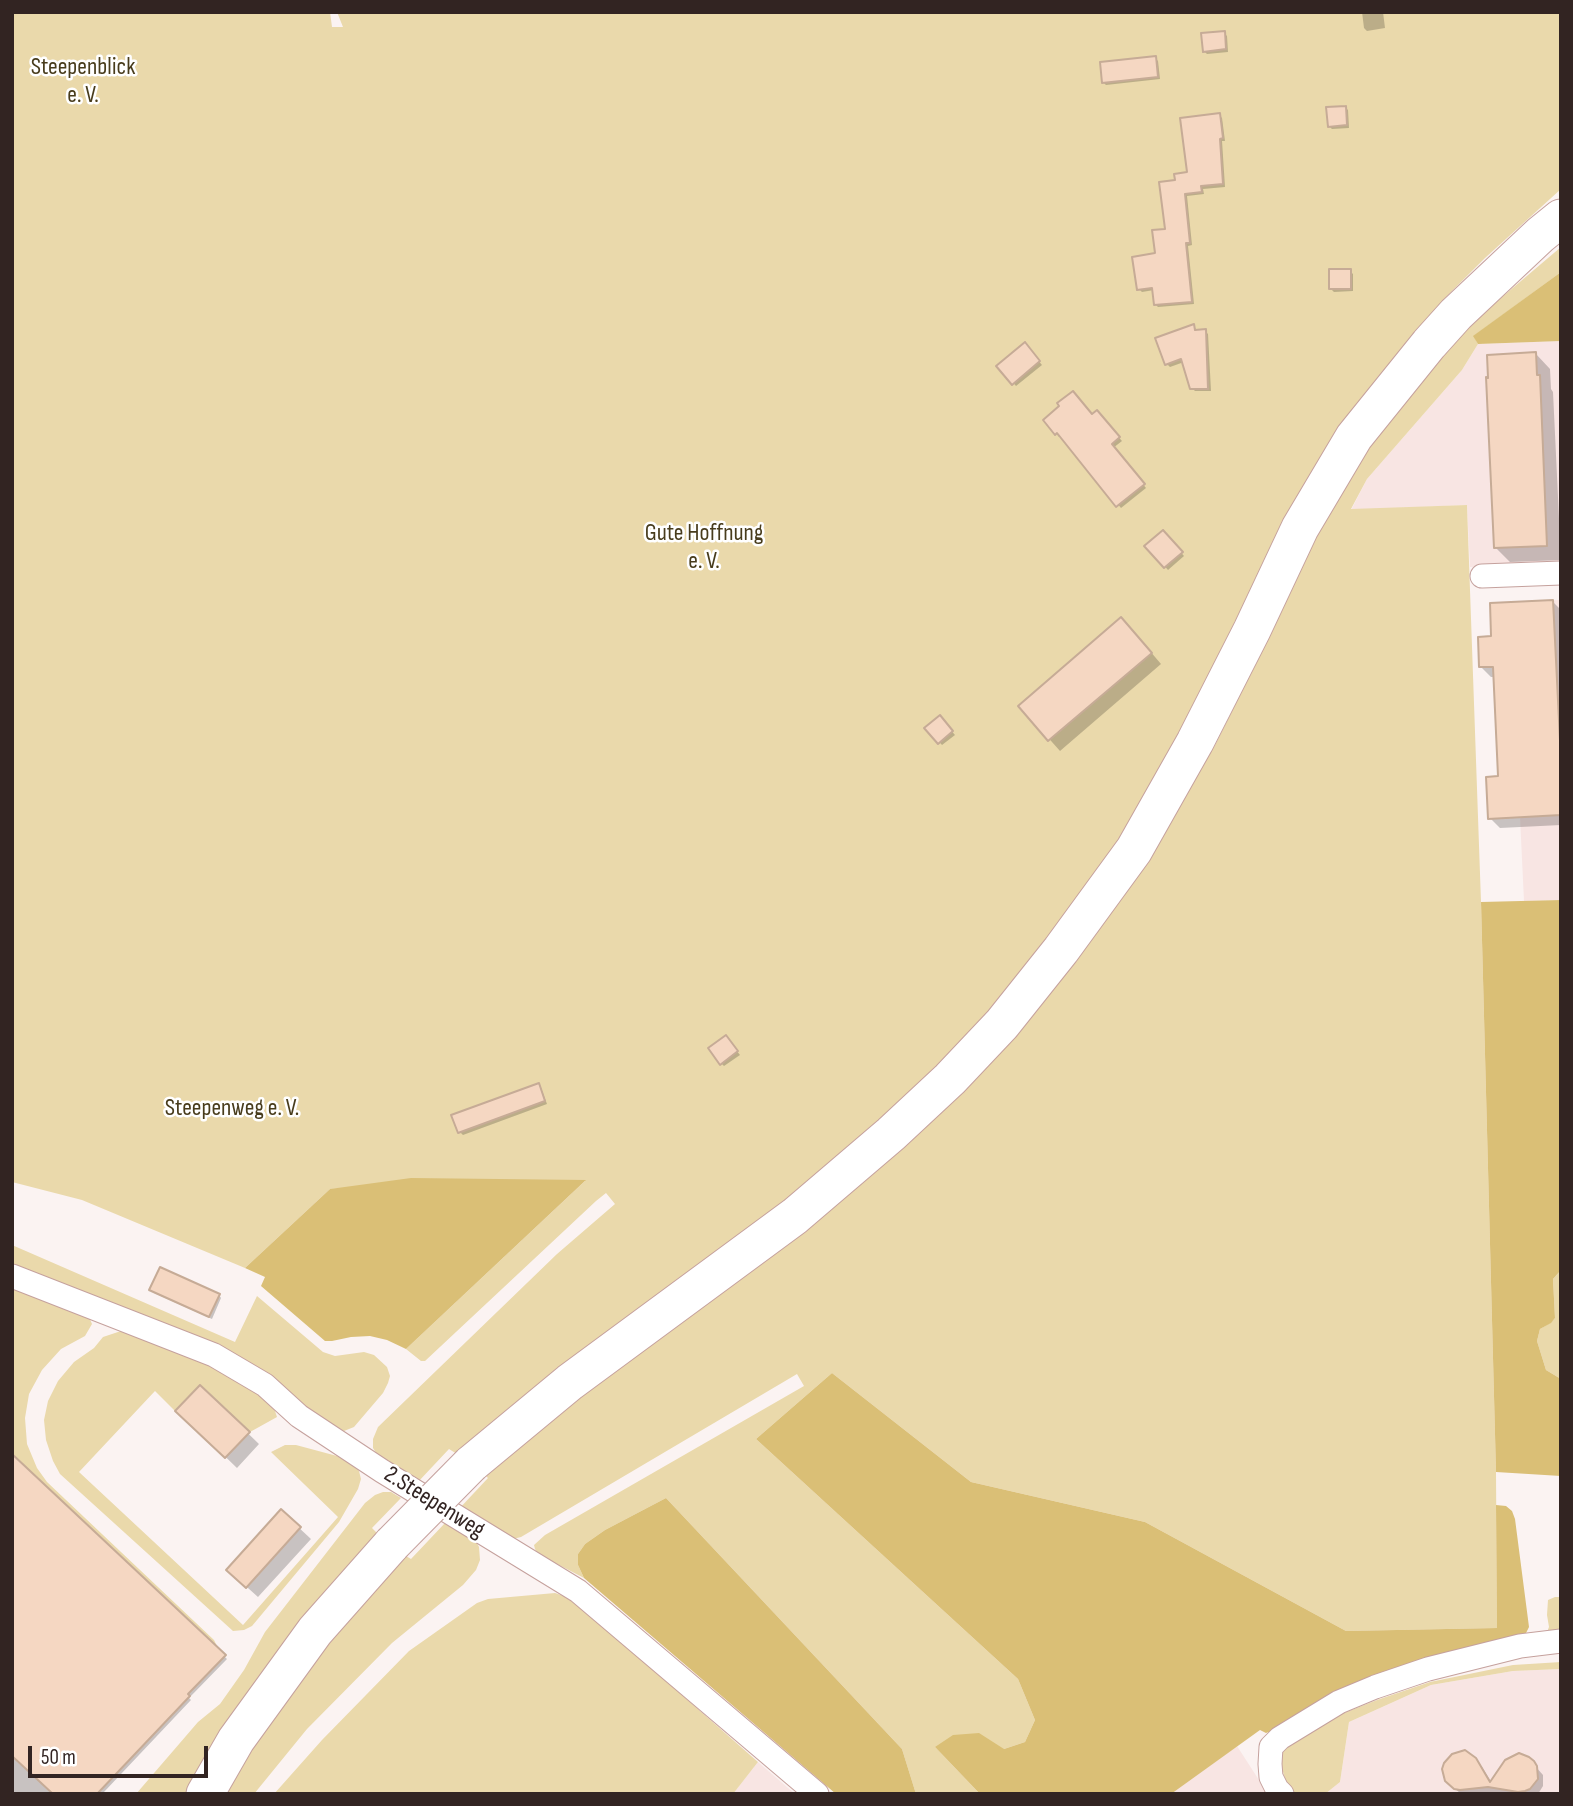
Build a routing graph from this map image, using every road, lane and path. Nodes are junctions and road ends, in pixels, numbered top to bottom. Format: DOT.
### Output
graph roads {
  1 [pos="1554,221"];
  2 [pos="1561,573"];
  3 [pos="1482,576"];
  4 [pos="12,1276"];
  5 [pos="1561,1641"];
  6 [pos="205,1794"];
  7 [pos="817,1794"];
  8 [pos="1282,1794"];
  1 -- 6 [label="main road, bridge"];
  2 -- 3 [label="street"];
  4 -- 7 [label="street, 2.Steepenweg"];
  5 -- 8 [label="street"];
}
